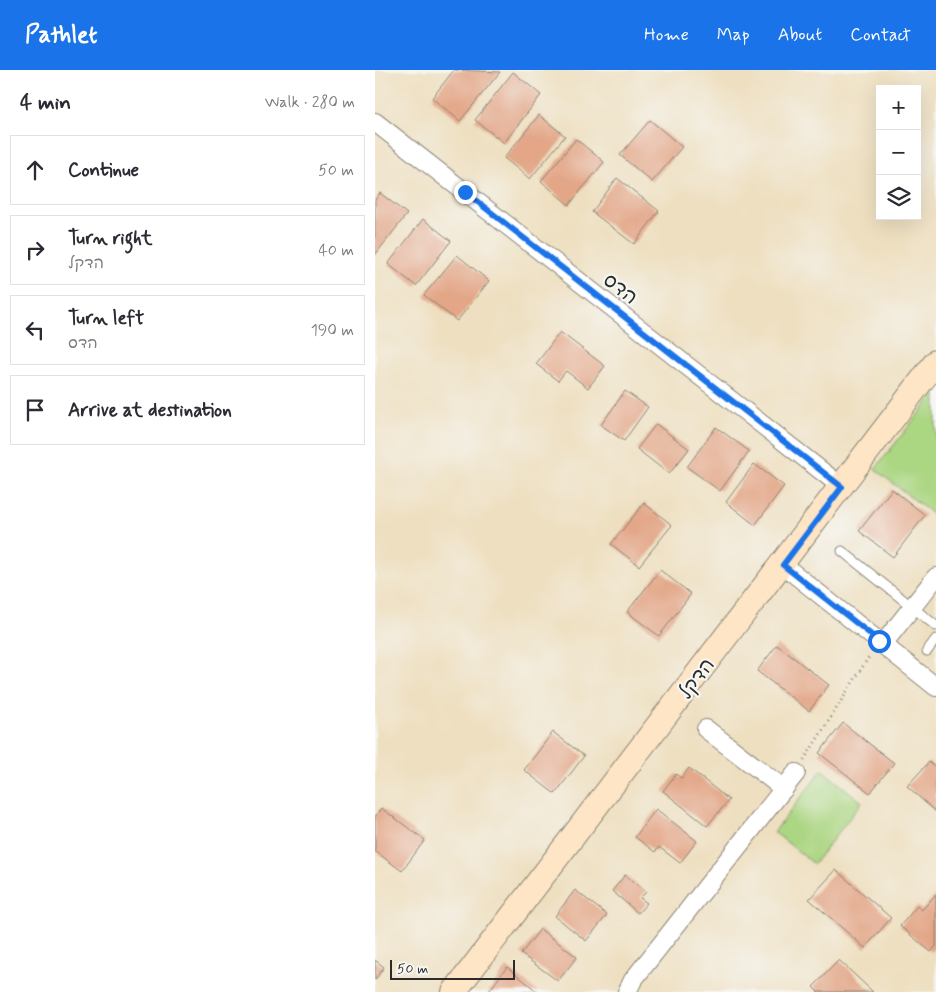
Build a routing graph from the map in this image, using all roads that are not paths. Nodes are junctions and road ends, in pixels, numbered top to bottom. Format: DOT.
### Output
graph roads {
  1 [pos="375,122"];
  2 [pos="936,362"];
  3 [pos="842,487"];
  4 [pos="842,551"];
  5 [pos="783,565"];
  6 [pos="936,577"];
  7 [pos="912,607"];
  8 [pos="936,626"];
  9 [pos="936,640"];
  10 [pos="881,643"];
  11 [pos="927,651"];
  12 [pos="936,686"];
  13 [pos="706,729"];
  14 [pos="796,773"];
  15 [pos="783,789"];
  16 [pos="455,992"];
  17 [pos="627,992"];
  1 -- 3 [label="street, הדס"];
  2 -- 3 [label="street, הדקל"];
  3 -- 5 [label="street, הדקל"];
  4 -- 7 [label="lane"];
  5 -- 10 [label="street"];
  5 -- 16 [label="street, הדקל"];
  6 -- 7 [label="street"];
  7 -- 8 [label="lane"];
  7 -- 10 [label="street"];
  9 -- 11 [label="lane"];
  10 -- 12 [label="street"];
  13 -- 15 [label="street"];
  14 -- 15 [label="street"];
  15 -- 17 [label="street"];
}
